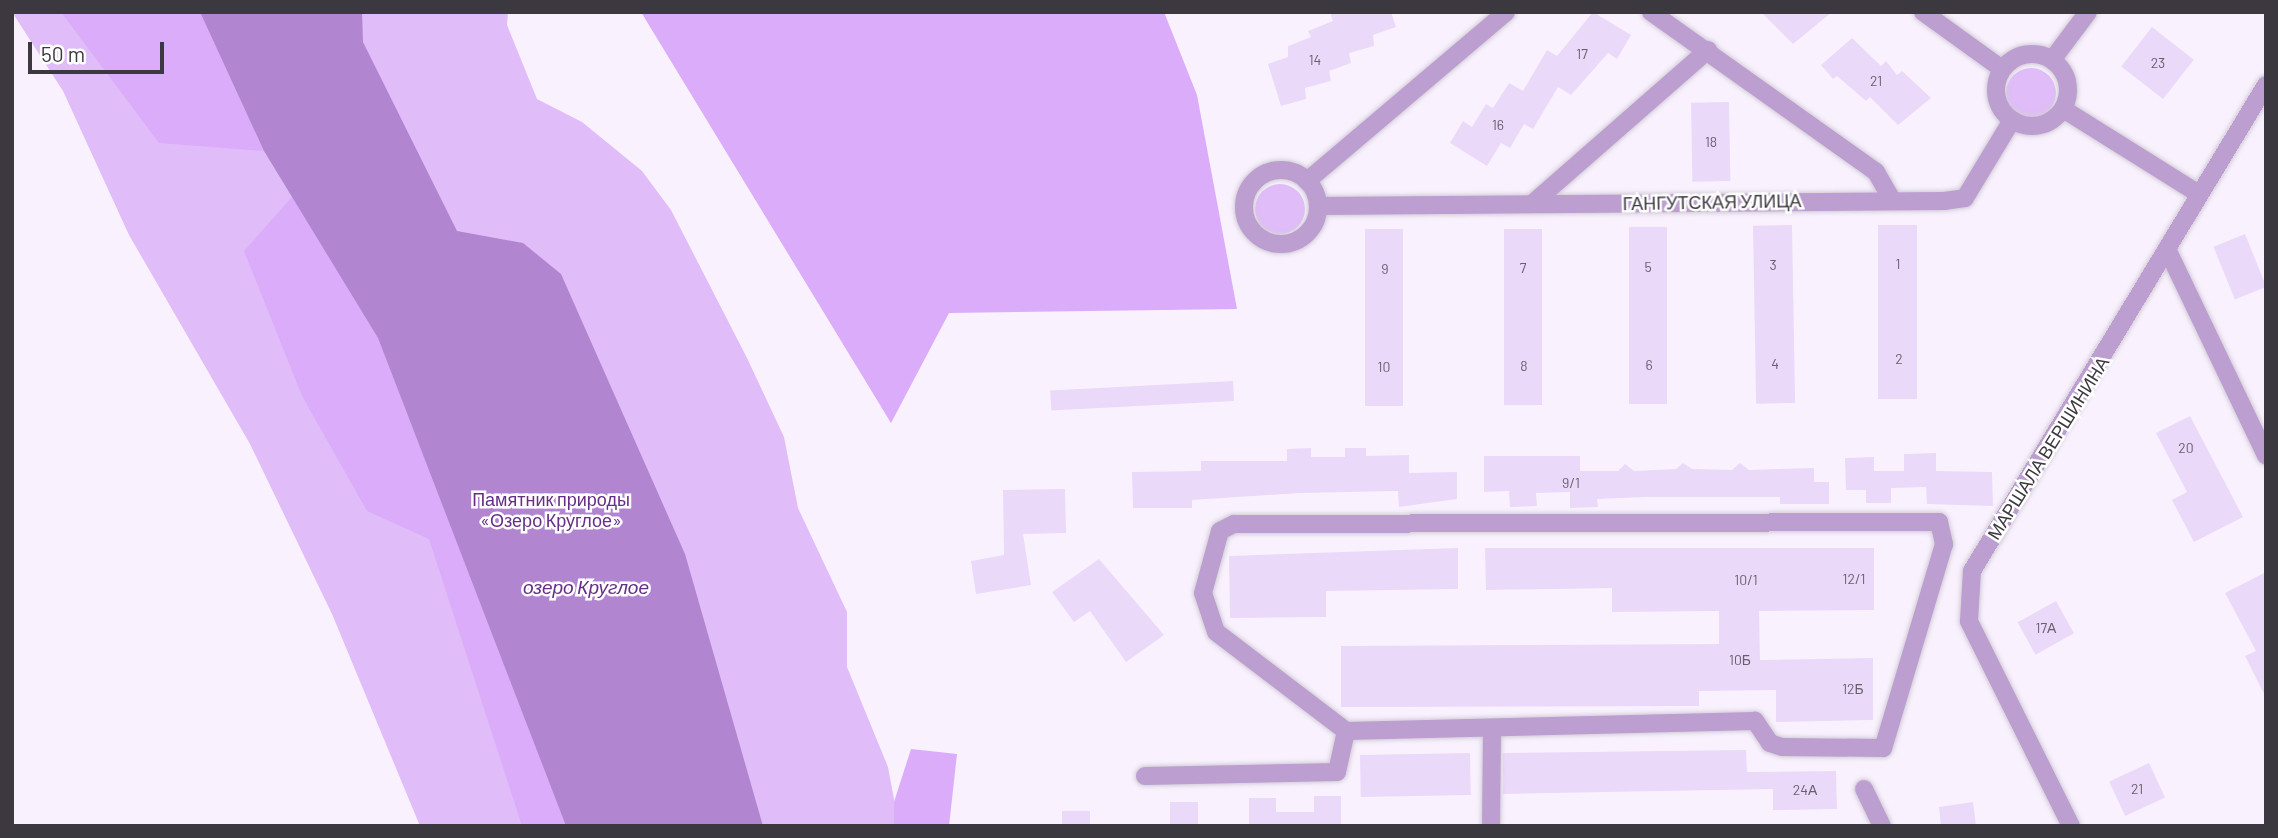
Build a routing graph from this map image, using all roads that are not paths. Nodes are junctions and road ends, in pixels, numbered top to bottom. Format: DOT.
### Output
graph roads {
  1 [pos="1506,12"];
  2 [pos="1651,12"];
  3 [pos="1923,12"];
  4 [pos="2088,12"];
  5 [pos="1708,50"];
  6 [pos="2052,60"];
  7 [pos="2002,69"];
  8 [pos="2266,85"];
  9 [pos="2063,109"];
  10 [pos="2012,120"];
  11 [pos="1307,181"];
  12 [pos="2199,194"];
  13 [pos="1892,200"];
  14 [pos="1532,204"];
  15 [pos="1318,206"];
  16 [pos="2166,248"];
  17 [pos="2266,456"];
  18 [pos="1492,729"];
  19 [pos="1346,731"];
  20 [pos="1144,776"];
  21 [pos="1864,789"];
  22 [pos="1491,826"];
  23 [pos="1882,826"];
  24 [pos="2071,826"];
  1 -- 11 [label="street"];
  2 -- 5 [label="street"];
  3 -- 7 [label="street"];
  4 -- 6 [label="street"];
  5 -- 13 [label="street"];
  5 -- 14 [label="street"];
  6 -- 7 [label="street"];
  6 -- 9 [label="street"];
  7 -- 10 [label="street"];
  8 -- 12 [label="street, МАРШАЛА ВЕРШИНИНА"];
  9 -- 10 [label="street"];
  9 -- 12 [label="street"];
  10 -- 13 [label="street, ГАНГУТСКАЯ УЛИЦА"];
  11 -- 15 [label="street"];
  11 -- 15 [label="street"];
  12 -- 16 [label="street, МАРШАЛА ВЕРШИНИНА"];
  13 -- 14 [label="street, ГАНГУТСКАЯ УЛИЦА"];
  14 -- 15 [label="street, ГАНГУТСКАЯ УЛИЦА"];
  16 -- 17 [label="street"];
  16 -- 24 [label="street, МАРШАЛА ВЕРШИНИНА"];
  18 -- 19 [label="street"];
  18 -- 19 [label="street"];
  18 -- 22 [label="street"];
  19 -- 20 [label="street"];
  21 -- 23 [label="street"];
}
